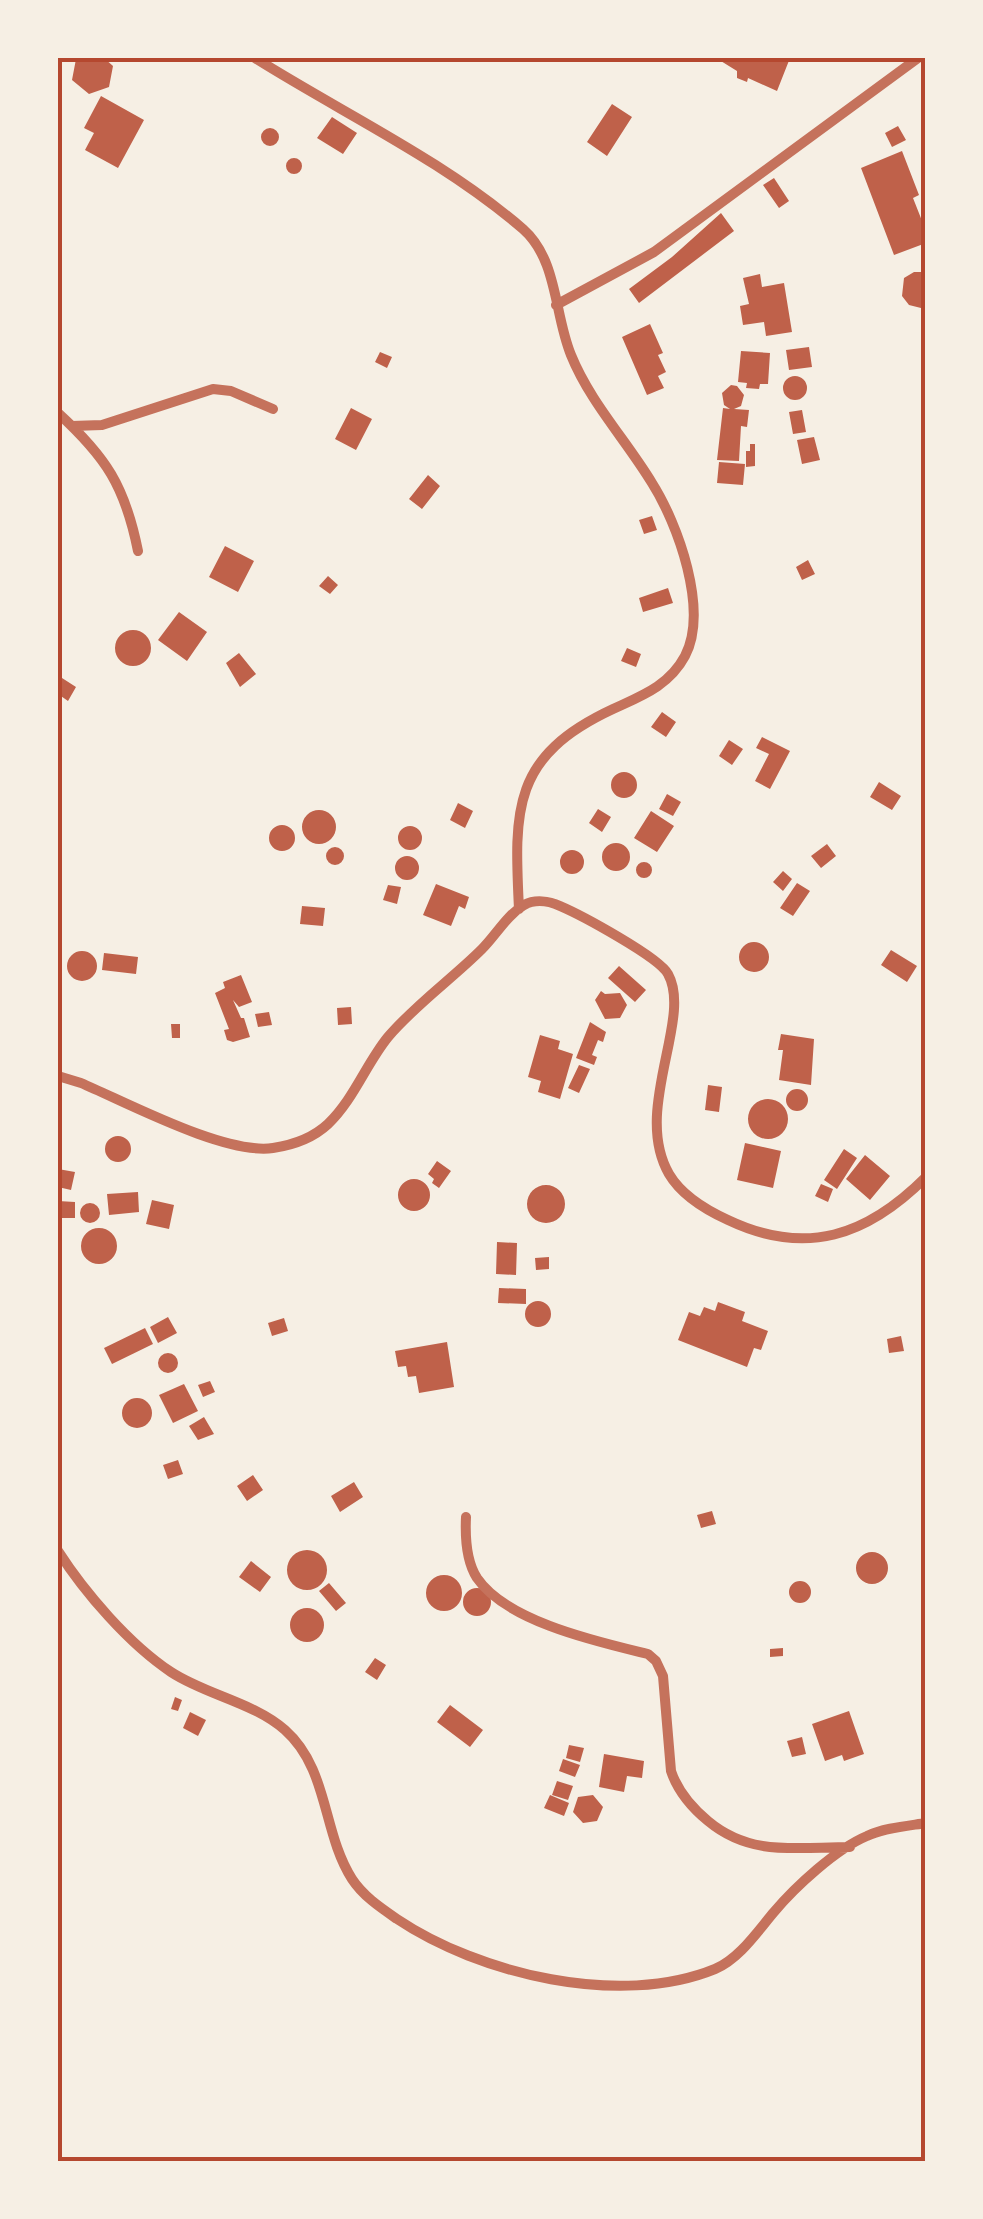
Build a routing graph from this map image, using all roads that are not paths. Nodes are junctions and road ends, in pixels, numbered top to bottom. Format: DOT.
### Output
graph roads {
  1 [pos="254,58"];
  2 [pos="918,58"];
  3 [pos="556,305"];
  4 [pos="273,409"];
  5 [pos="58,413"];
  6 [pos="72,426"];
  7 [pos="138,551"];
  8 [pos="519,908"];
  9 [pos="58,1076"];
  10 [pos="926,1177"];
  11 [pos="466,1518"];
  12 [pos="58,1551"];
  13 [pos="926,1823"];
  14 [pos="850,1846"];
  1 -- 3 [label="street"];
  2 -- 3 [label="street"];
  3 -- 8 [label="street"];
  4 -- 6 [label="street"];
  5 -- 6 [label="street"];
  6 -- 7 [label="street"];
  8 -- 9 [label="street"];
  8 -- 10 [label="street"];
  11 -- 14 [label="street"];
  12 -- 14 [label="street"];
  13 -- 14 [label="street"];
}
